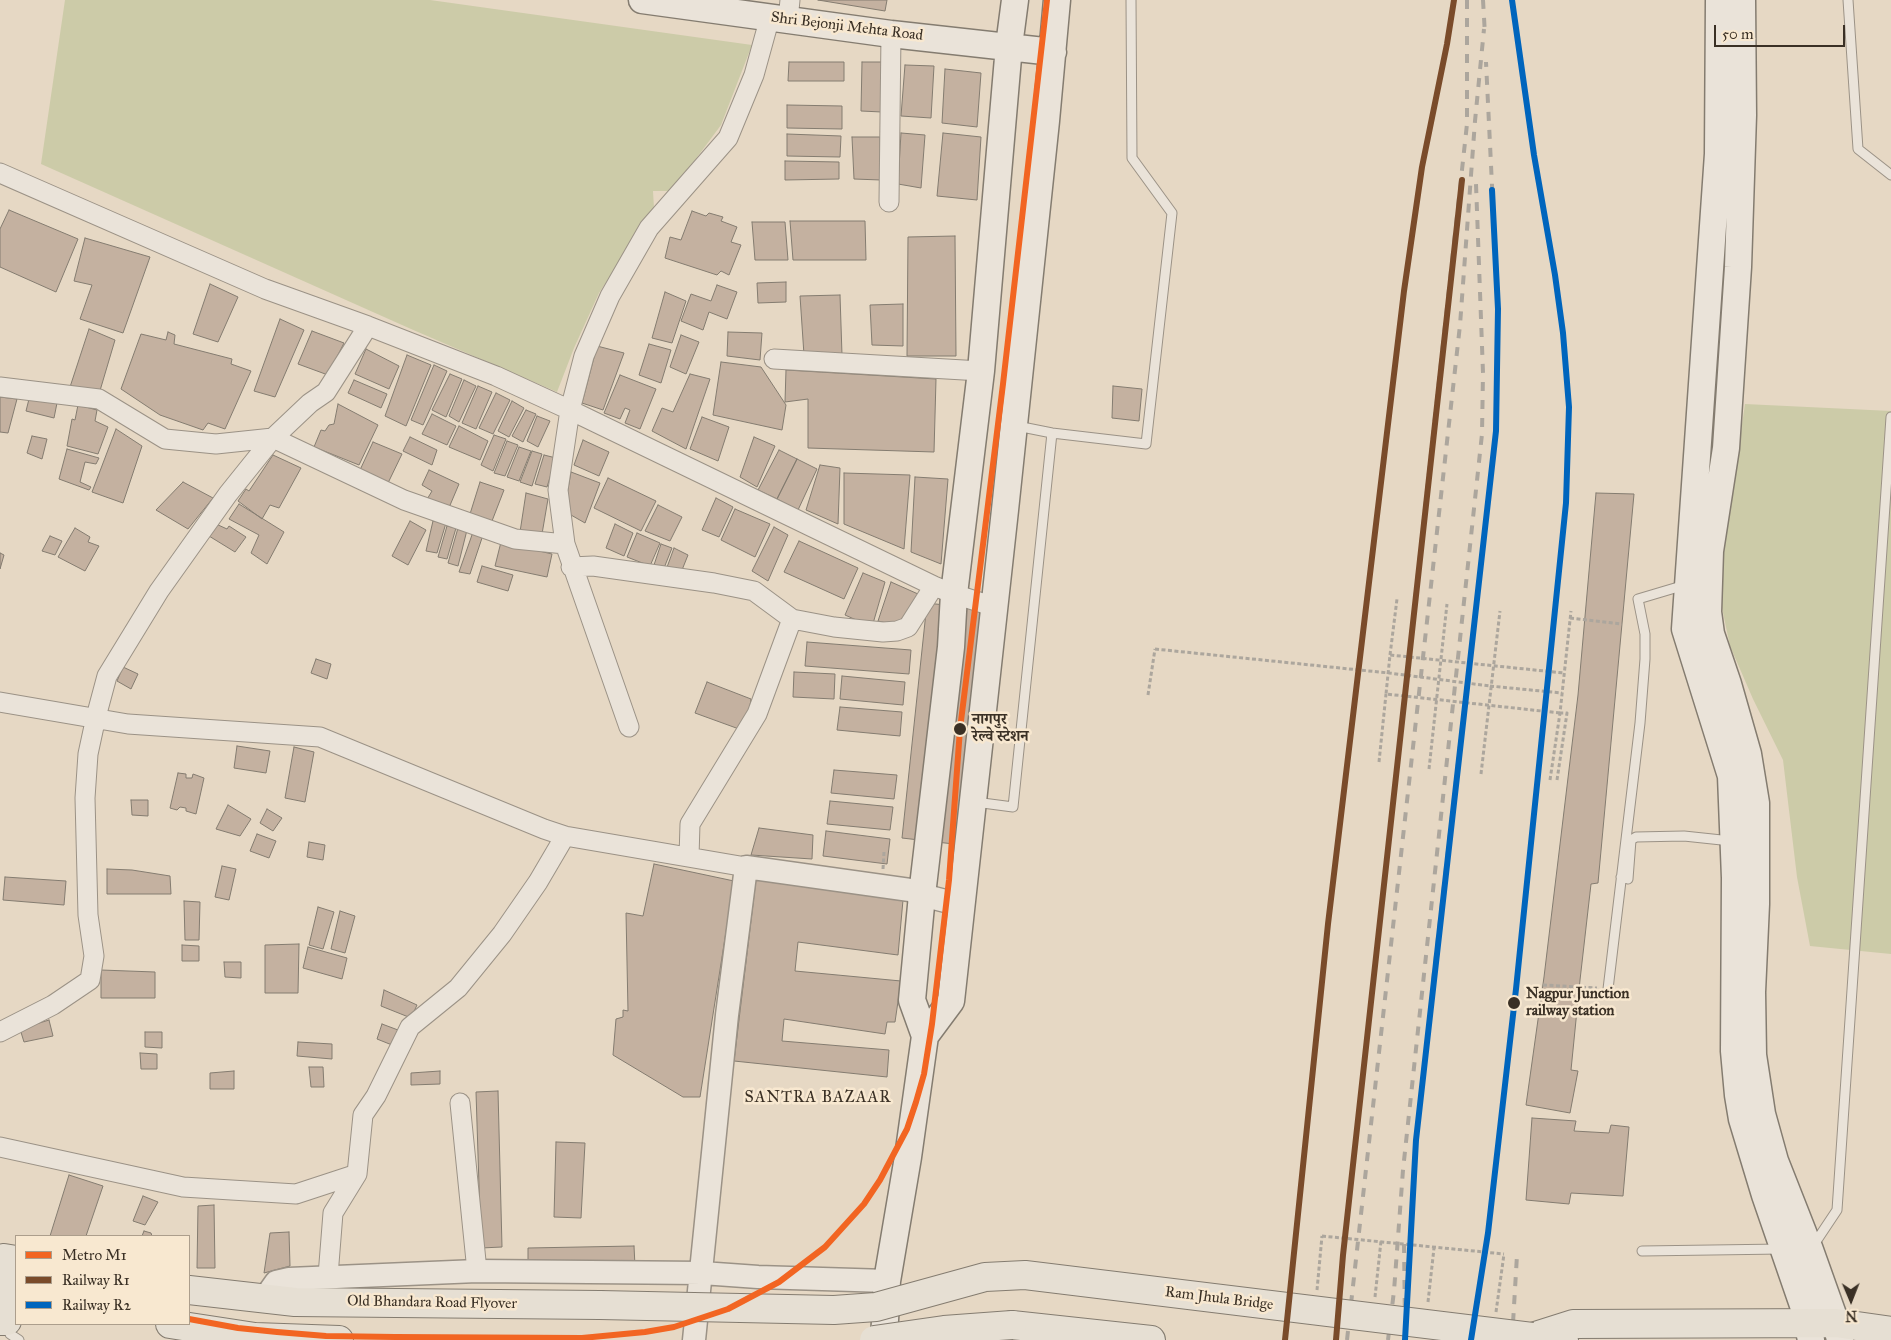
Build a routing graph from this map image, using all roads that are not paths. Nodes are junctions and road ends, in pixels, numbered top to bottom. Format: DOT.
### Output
graph roads {
  1 [pos="642,0"];
  2 [pos="1016,0"];
  3 [pos="1057,0"];
  4 [pos="1132,0"];
  5 [pos="1719,0"];
  6 [pos="1742,0"];
  7 [pos="1848,0"];
  8 [pos="783,12"];
  9 [pos="891,34"];
  10 [pos="1009,46"];
  11 [pos="1053,52"];
  12 [pos="0,173"];
  13 [pos="1891,175"];
  14 [pos="890,202"];
  15 [pos="368,326"];
  16 [pos="774,359"];
  17 [pos="981,371"];
  18 [pos="0,387"];
  19 [pos="570,410"];
  20 [pos="1891,417"];
  21 [pos="1013,425"];
  22 [pos="1052,433"];
  23 [pos="273,438"];
  24 [pos="564,544"];
  25 [pos="571,567"];
  26 [pos="1688,584"];
  27 [pos="944,590"];
  28 [pos="995,607"];
  29 [pos="792,619"];
  30 [pos="0,702"];
  31 [pos="96,717"];
  32 [pos="629,727"];
  33 [pos="973,802"];
  34 [pos="565,836"];
  35 [pos="1734,841"];
  36 [pos="689,857"];
  37 [pos="746,867"];
  38 [pos="1621,877"];
  39 [pos="922,895"];
  40 [pos="961,905"];
  41 [pos="1608,989"];
  42 [pos="0,1032"];
  43 [pos="925,1036"];
  44 [pos="460,1104"];
  45 [pos="0,1147"];
  46 [pos="357,1174"];
  47 [pos="1797,1249"];
  48 [pos="1642,1251"];
  49 [pos="5,1255"];
  50 [pos="477,1271"];
  51 [pos="702,1273"];
  52 [pos="328,1276"];
  53 [pos="887,1281"];
  54 [pos="190,1290"];
  55 [pos="8,1294"];
  56 [pos="264,1299"];
  57 [pos="600,1305"];
  58 [pos="1821,1322"];
  59 [pos="176,1325"];
  60 [pos="8,1327"];
  61 [pos="1891,1331"];
  62 [pos="1532,1337"];
  63 [pos="266,1339"];
  64 [pos="339,1340"];
  65 [pos="694,1340"];
  66 [pos="874,1340"];
  67 [pos="884,1340"];
  68 [pos="1151,1340"];
  69 [pos="1564,1340"];
  1 -- 8 [label="main road, Shri Bejonji Mehta Road"];
  2 -- 10 [label="main road"];
  3 -- 11 [label="main road"];
  4 -- 22 [label="lane"];
  5 -- 26 [label="main road"];
  6 -- 47 [label="main road"];
  7 -- 13 [label="lane"];
  8 -- 9 [label="main road, Shri Bejonji Mehta Road"];
  8 -- 19 [label="street"];
  9 -- 10 [label="main road, Shri Bejonji Mehta Road"];
  9 -- 14 [label="street"];
  10 -- 11 [label="main road, Shri Bejonji Mehta Road"];
  10 -- 17 [label="main road"];
  11 -- 21 [label="main road"];
  12 -- 15 [label="street"];
  15 -- 19 [label="street"];
  15 -- 23 [label="street"];
  16 -- 17 [label="street"];
  17 -- 27 [label="main road"];
  18 -- 23 [label="street"];
  19 -- 24 [label="street"];
  19 -- 27 [label="street"];
  20 -- 47 [label="lane"];
  21 -- 22 [label="lane"];
  21 -- 28 [label="main road"];
  22 -- 33 [label="lane"];
  23 -- 24 [label="street"];
  23 -- 31 [label="street"];
  24 -- 25 [label="street"];
  25 -- 29 [label="street"];
  25 -- 32 [label="street"];
  26 -- 35 [label="main road"];
  26 -- 38 [label="lane"];
  27 -- 28 [label="street"];
  27 -- 29 [label="street"];
  27 -- 39 [label="main road"];
  28 -- 33 [label="main road"];
  29 -- 36 [label="street"];
  30 -- 31 [label="street"];
  31 -- 34 [label="street"];
  31 -- 42 [label="street"];
  33 -- 40 [label="main road"];
  34 -- 36 [label="street"];
  34 -- 46 [label="street"];
  35 -- 38 [label="lane"];
  35 -- 47 [label="main road"];
  36 -- 37 [label="street"];
  37 -- 39 [label="street"];
  37 -- 51 [label="street"];
  38 -- 41 [label="lane"];
  39 -- 40 [label="street"];
  39 -- 43 [label="main road"];
  40 -- 43 [label="main road"];
  43 -- 53 [label="main road"];
  44 -- 50 [label="street"];
  45 -- 46 [label="street"];
  46 -- 52 [label="street"];
  47 -- 48 [label="lane"];
  47 -- 58 [label="main road"];
  49 -- 55 [label="main road"];
  50 -- 51 [label="street"];
  50 -- 52 [label="street"];
  51 -- 53 [label="street"];
  51 -- 65 [label="street"];
  52 -- 56 [label="street"];
  53 -- 67 [label="main road"];
  54 -- 56 [label="main road, Old Bhandara Road Flyover"];
  55 -- 60 [label="main road"];
  56 -- 57 [label="main road, Old Bhandara Road Flyover"];
  57 -- 62 [label="main road, Ram Jhula Bridge, bridge"];
  58 -- 61 [label="main road"];
  58 -- 62 [label="main road"];
  59 -- 63 [label="main road"];
  62 -- 69 [label="main road, Ram Jhula Bridge"];
  63 -- 64 [label="main road"];
  66 -- 68 [label="main road, bridge"];
}
